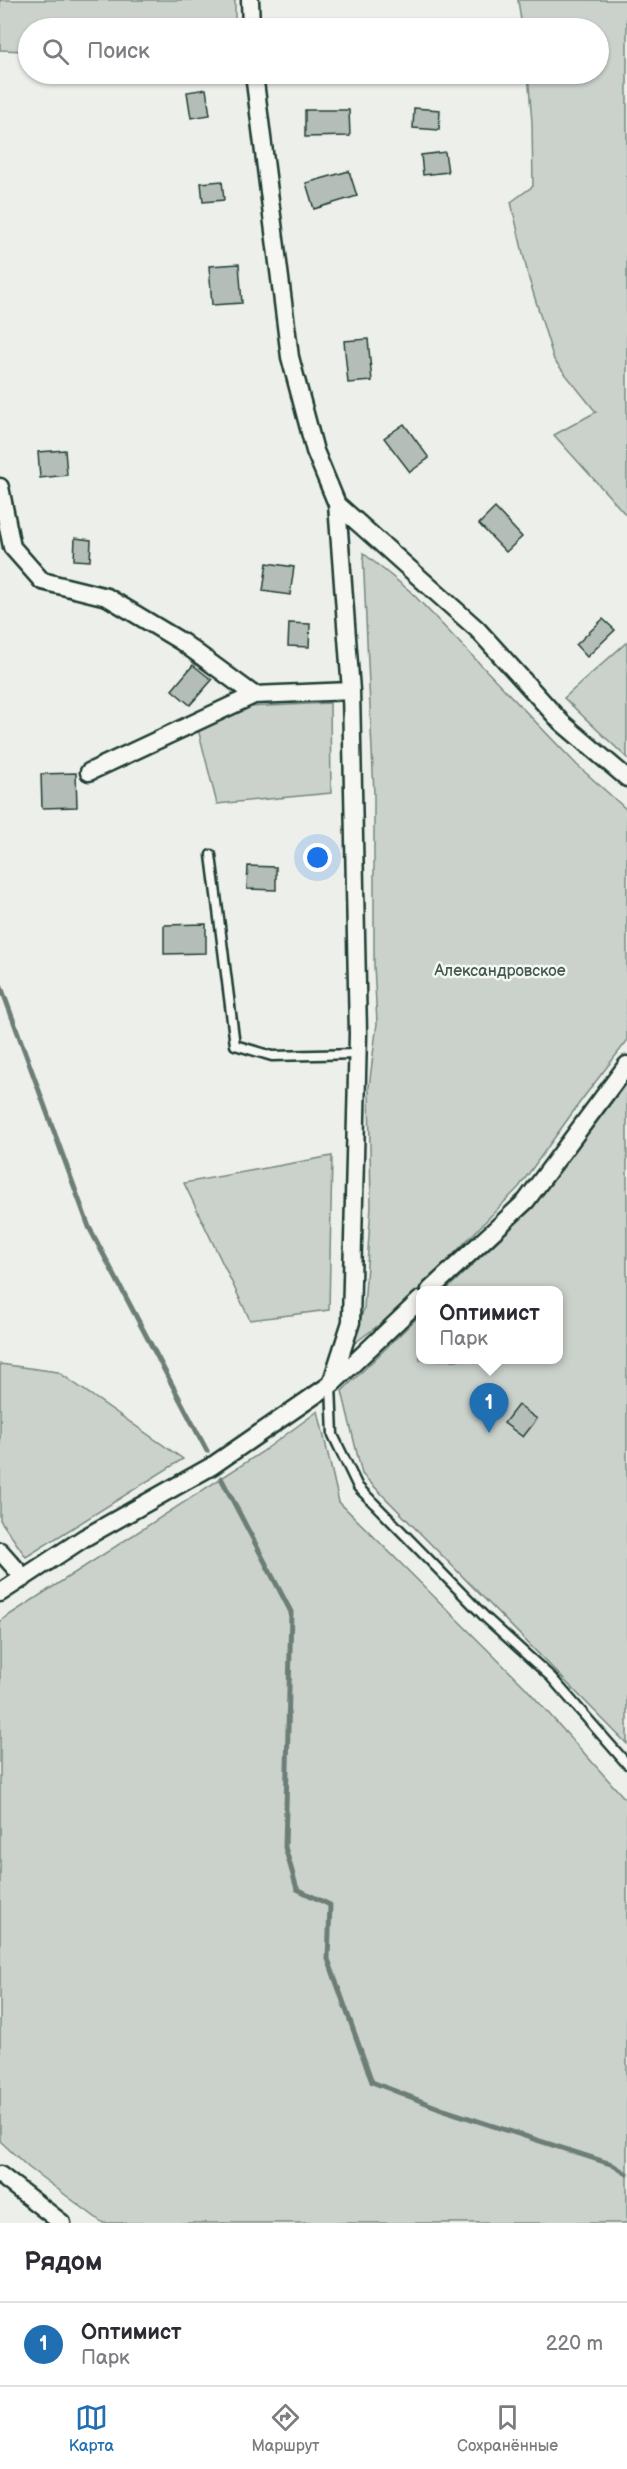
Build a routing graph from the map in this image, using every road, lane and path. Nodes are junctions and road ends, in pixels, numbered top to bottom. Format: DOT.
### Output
graph roads {
  1 [pos="250,0"];
  2 [pos="251,18"];
  3 [pos="255,84"];
  4 [pos="0,487"];
  5 [pos="337,504"];
  6 [pos="351,691"];
  7 [pos="254,695"];
  8 [pos="89,772"];
  9 [pos="627,778"];
  10 [pos="211,855"];
  11 [pos="358,1054"];
  12 [pos="627,1065"];
  13 [pos="434,1286"];
  14 [pos="416,1304"];
  15 [pos="331,1384"];
  16 [pos="0,1551"];
  17 [pos="24,1578"];
  18 [pos="0,1593"];
  19 [pos="627,1764"];
  20 [pos="0,2175"];
  21 [pos="62,2223"];
  1 -- 2 [label="street"];
  3 -- 5 [label="street"];
  4 -- 7 [label="street"];
  5 -- 6 [label="street"];
  5 -- 9 [label="street"];
  6 -- 7 [label="street"];
  6 -- 11 [label="street"];
  7 -- 8 [label="street"];
  10 -- 11 [label="lane"];
  11 -- 15 [label="street"];
  12 -- 13 [label="street"];
  14 -- 15 [label="street"];
  15 -- 17 [label="street"];
  15 -- 19 [label="lane"];
  16 -- 17 [label="street"];
  17 -- 18 [label="street"];
  20 -- 21 [label="street"];
}
